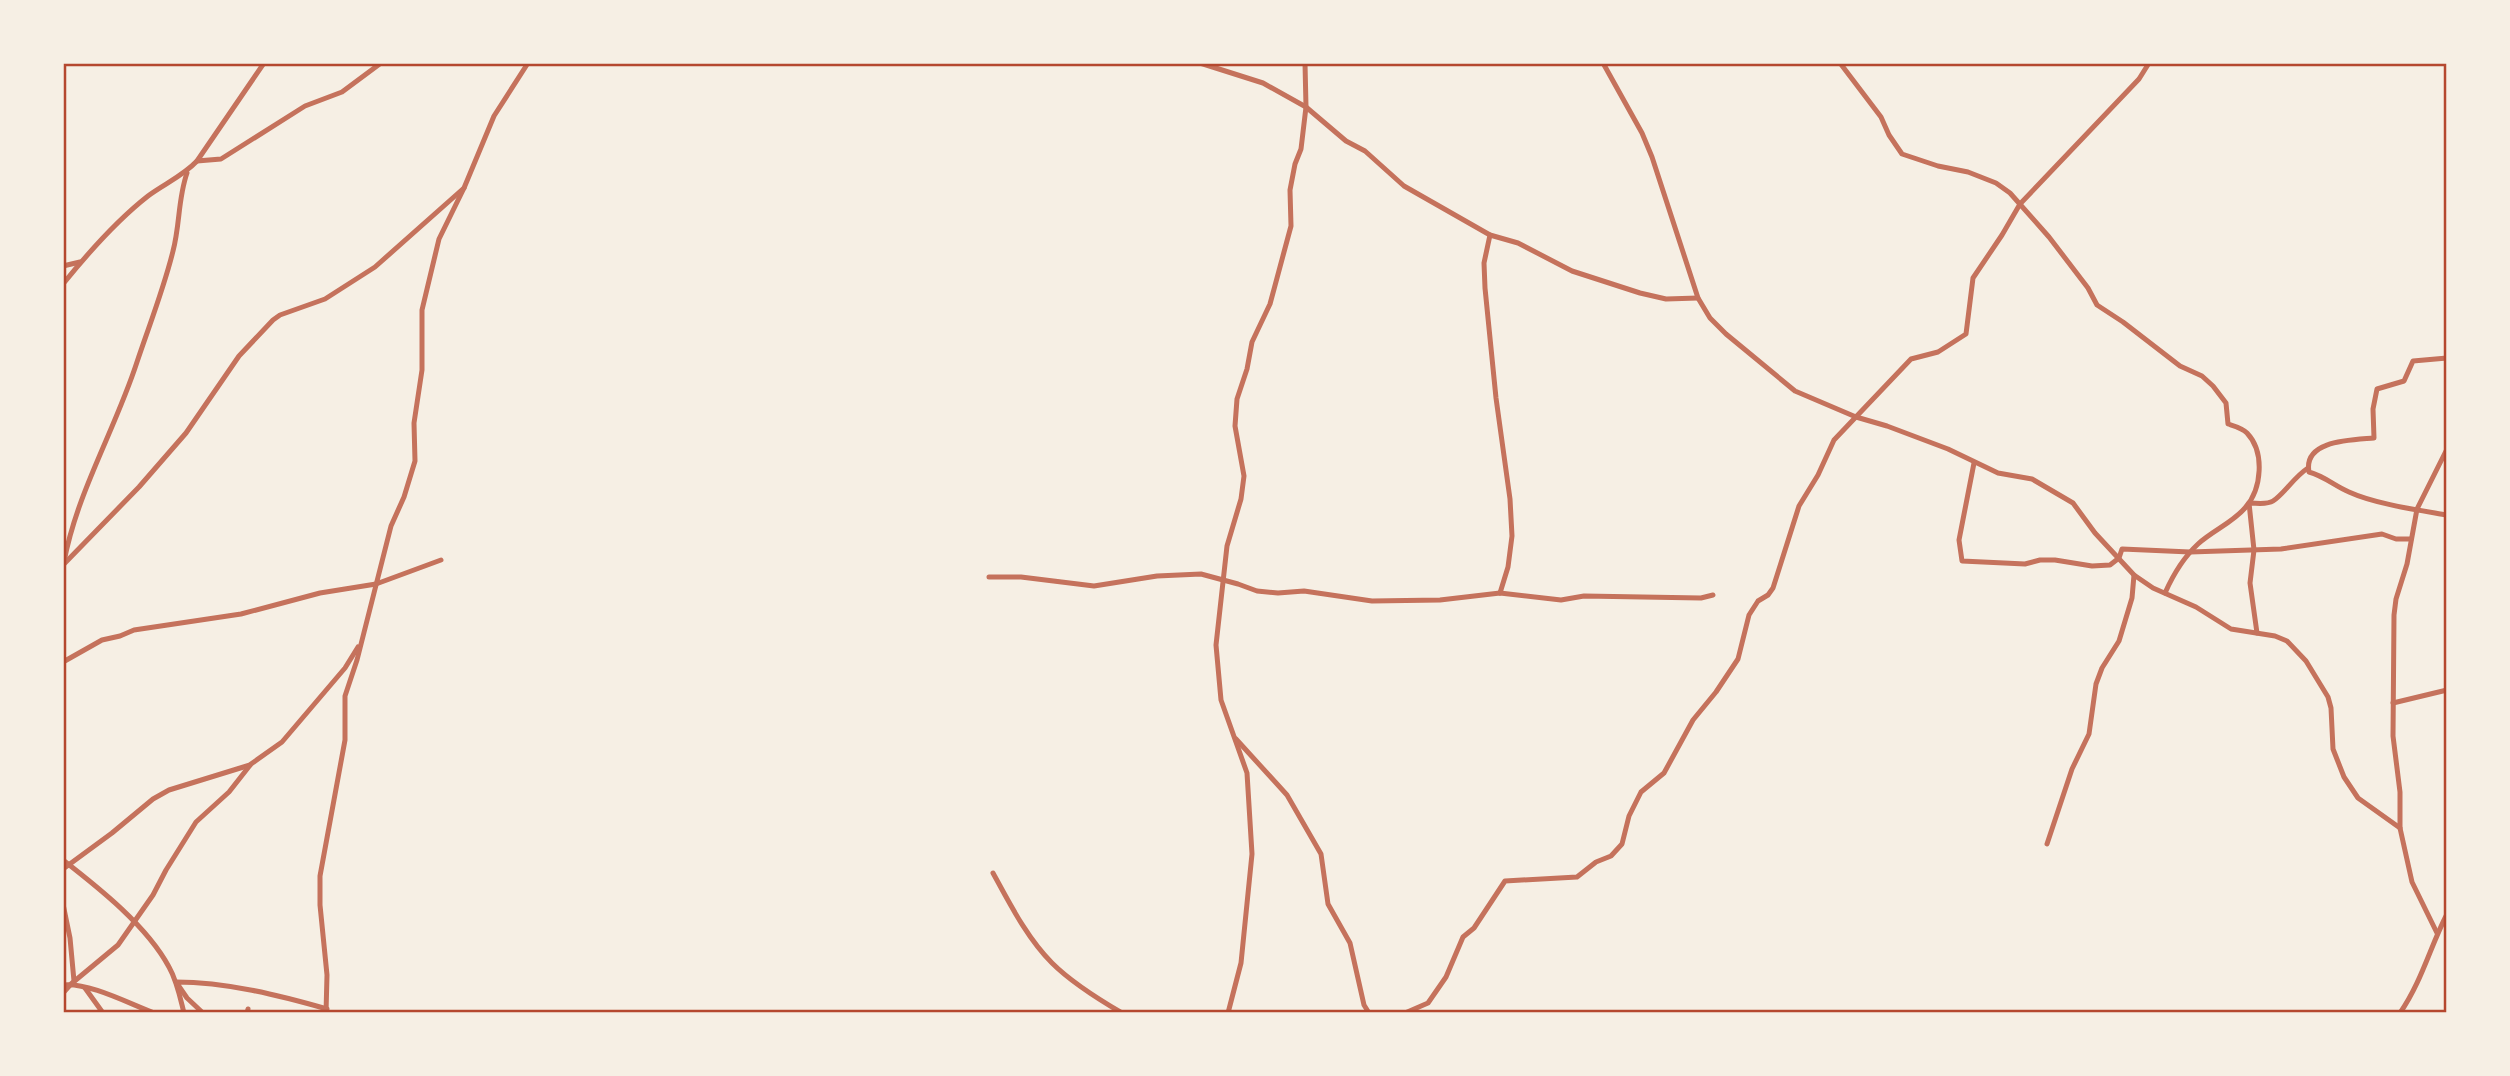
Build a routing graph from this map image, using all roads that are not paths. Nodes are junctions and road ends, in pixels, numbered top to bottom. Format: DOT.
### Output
graph roads {
  1 [pos="264,63"];
  2 [pos="381,63"];
  3 [pos="528,63"];
  4 [pos="1200,63"];
  5 [pos="1306,63"];
  6 [pos="1603,63"];
  7 [pos="1840,63"];
  8 [pos="2149,63"];
  9 [pos="1306,107"];
  10 [pos="197,161"];
  11 [pos="187,173"];
  12 [pos="464,188"];
  13 [pos="2020,204"];
  14 [pos="1490,235"];
  15 [pos="80,262"];
  16 [pos="63,266"];
  17 [pos="63,284"];
  18 [pos="1698,298"];
  19 [pos="2447,358"];
  20 [pos="1856,417"];
  21 [pos="2447,449"];
  22 [pos="1974,463"];
  23 [pos="2308,468"];
  24 [pos="2249,503"];
  25 [pos="2417,509"];
  26 [pos="2447,515"];
  27 [pos="2410,540"];
  28 [pos="2254,550"];
  29 [pos="2190,552"];
  30 [pos="2119,558"];
  31 [pos="441,559"];
  32 [pos="63,564"];
  33 [pos="2134,575"];
  34 [pos="989,578"];
  35 [pos="1224,580"];
  36 [pos="376,584"];
  37 [pos="1500,593"];
  38 [pos="2165,593"];
  39 [pos="1713,595"];
  40 [pos="2257,633"];
  41 [pos="362,642"];
  42 [pos="63,662"];
  43 [pos="2447,690"];
  44 [pos="2393,703"];
  45 [pos="1232,734"];
  46 [pos="251,764"];
  47 [pos="2400,828"];
  48 [pos="2047,844"];
  49 [pos="65,864"];
  50 [pos="993,873"];
  51 [pos="63,904"];
  52 [pos="2447,914"];
  53 [pos="134,922"];
  54 [pos="2437,933"];
  55 [pos="176,982"];
  56 [pos="73,983"];
  57 [pos="63,985"];
  58 [pos="85,988"];
  59 [pos="63,993"];
  60 [pos="326,1011"];
  61 [pos="103,1013"];
  62 [pos="154,1013"];
  63 [pos="184,1013"];
  64 [pos="203,1013"];
  65 [pos="1122,1013"];
  66 [pos="1228,1013"];
  67 [pos="1369,1013"];
  68 [pos="1405,1013"];
  69 [pos="2400,1013"];
  1 -- 10 [label="street"];
  2 -- 10 [label="street"];
  3 -- 12 [label="street"];
  4 -- 9 [label="street"];
  5 -- 9 [label="street"];
  6 -- 18 [label="street"];
  7 -- 13 [label="street"];
  8 -- 13 [label="street"];
  9 -- 14 [label="street"];
  9 -- 35 [label="street"];
  10 -- 11 [label="street"];
  11 -- 15 [label="street"];
  11 -- 32 [label="street"];
  12 -- 32 [label="street"];
  12 -- 36 [label="street"];
  13 -- 20 [label="street"];
  13 -- 24 [label="street"];
  14 -- 18 [label="street"];
  14 -- 37 [label="street"];
  15 -- 16 [label="street"];
  15 -- 17 [label="street"];
  18 -- 20 [label="street"];
  19 -- 23 [label="street"];
  20 -- 22 [label="street"];
  20 -- 68 [label="street"];
  21 -- 25 [label="street"];
  22 -- 30 [label="street"];
  22 -- 30 [label="street"];
  23 -- 24 [label="street"];
  23 -- 25 [label="street"];
  24 -- 28 [label="street"];
  24 -- 29 [label="street"];
  25 -- 26 [label="street"];
  25 -- 27 [label="street"];
  27 -- 28 [label="street"];
  27 -- 44 [label="street"];
  28 -- 29 [label="street"];
  28 -- 40 [label="street"];
  29 -- 30 [label="street"];
  29 -- 38 [label="street"];
  30 -- 33 [label="street"];
  31 -- 36 [label="street"];
  33 -- 38 [label="street"];
  33 -- 48 [label="street"];
  34 -- 35 [label="street"];
  35 -- 37 [label="street"];
  35 -- 45 [label="street"];
  36 -- 41 [label="street"];
  36 -- 42 [label="street"];
  37 -- 39 [label="street"];
  38 -- 40 [label="street"];
  40 -- 47 [label="street"];
  41 -- 46 [label="street"];
  41 -- 60 [label="street"];
  43 -- 44 [label="street"];
  44 -- 47 [label="street"];
  45 -- 66 [label="street"];
  45 -- 67 [label="street"];
  46 -- 49 [label="street"];
  46 -- 53 [label="street"];
  47 -- 54 [label="street"];
  49 -- 53 [label="street"];
  50 -- 65 [label="street"];
  51 -- 56 [label="street"];
  52 -- 54 [label="street"];
  53 -- 55 [label="street"];
  53 -- 56 [label="street"];
  54 -- 69 [label="street"];
  55 -- 60 [label="street"];
  55 -- 63 [label="street"];
  55 -- 64 [label="street"];
  56 -- 57 [label="street"];
  56 -- 58 [label="street"];
  56 -- 59 [label="street"];
  58 -- 61 [label="street"];
  58 -- 62 [label="street"];
}
